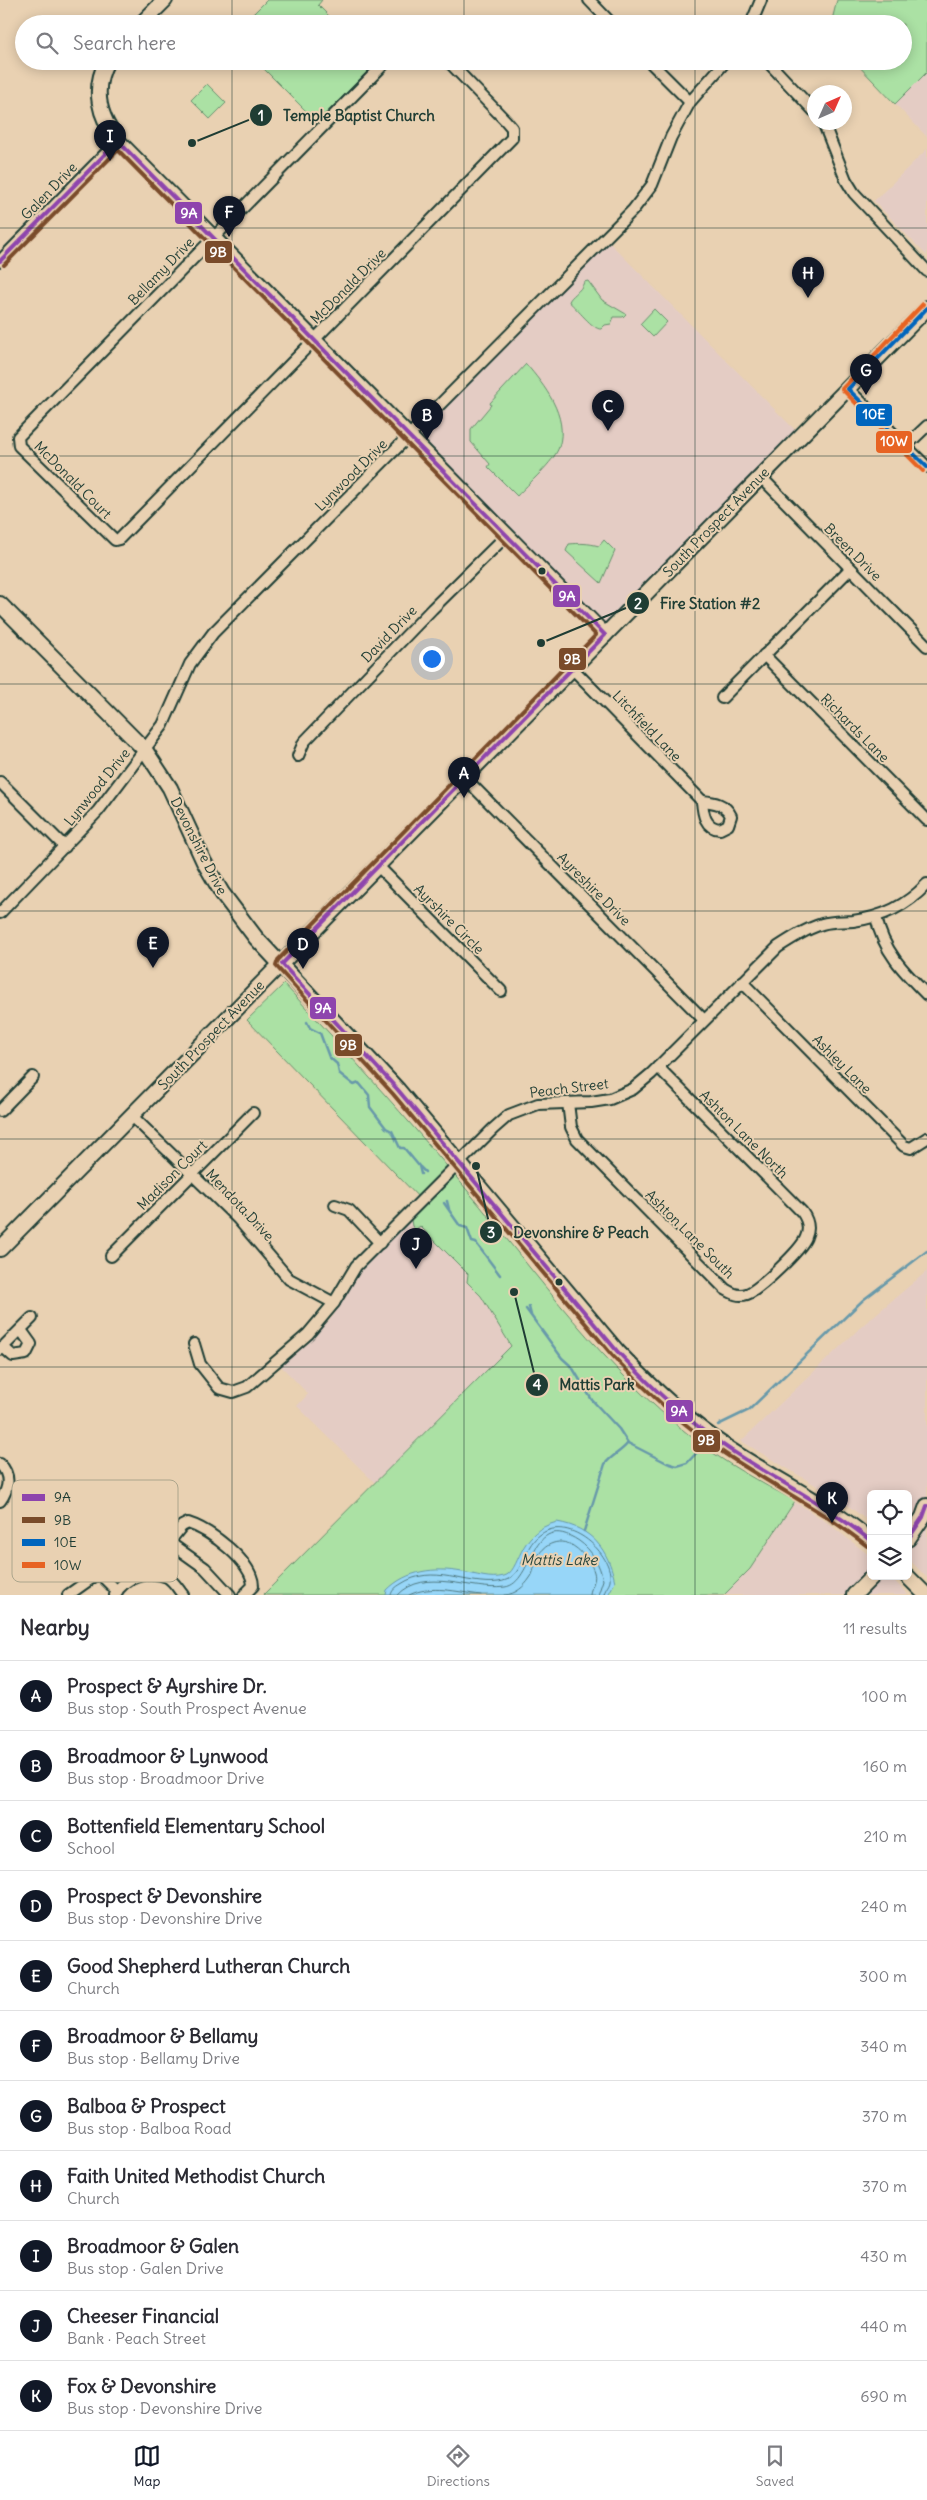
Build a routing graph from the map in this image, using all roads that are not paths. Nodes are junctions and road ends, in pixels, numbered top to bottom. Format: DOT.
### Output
graph roads {
  1 [pos="165,0"];
  2 [pos="589,0"];
  3 [pos="761,0"];
  4 [pos="151,15"];
  5 [pos="603,15"];
  6 [pos="755,15"];
  7 [pos="104,70"];
  8 [pos="378,70"];
  9 [pos="457,70"];
  10 [pos="658,70"];
  11 [pos="718,70"];
  12 [pos="775,70"];
  13 [pos="690,102"];
  14 [pos="807,104"];
  15 [pos="826,130"];
  16 [pos="118,141"];
  17 [pos="213,238"];
  18 [pos="0,261"];
  19 [pos="927,271"];
  20 [pos="927,308"];
  21 [pos="314,340"];
  22 [pos="848,389"];
  23 [pos="927,426"];
  24 [pos="408,436"];
  25 [pos="18,437"];
  26 [pos="906,446"];
  27 [pos="927,467"];
  28 [pos="761,477"];
  29 [pos="506,536"];
  30 [pos="115,540"];
  31 [pos="850,569"];
  32 [pos="0,604"];
  33 [pos="605,635"];
  34 [pos="927,646"];
  35 [pos="764,655"];
  36 [pos="573,669"];
  37 [pos="722,698"];
  38 [pos="145,750"];
  39 [pos="298,756"];
  40 [pos="465,778"];
  41 [pos="0,782"];
  42 [pos="702,801"];
  43 [pos="927,820"];
  44 [pos="65,846"];
  45 [pos="378,866"];
  46 [pos="927,884"];
  47 [pos="0,913"];
  48 [pos="876,917"];
  49 [pos="282,964"];
  50 [pos="742,982"];
  51 [pos="501,991"];
  52 [pos="927,995"];
  53 [pos="704,1020"];
  54 [pos="658,1067"];
  55 [pos="34,1077"];
  56 [pos="568,1103"];
  57 [pos="0,1111"];
  58 [pos="253,1113"];
  59 [pos="132,1116"];
  60 [pos="927,1138"];
  61 [pos="460,1162"];
  62 [pos="193,1174"];
  63 [pos="335,1205"];
  64 [pos="808,1223"];
  65 [pos="380,1243"];
  66 [pos="0,1249"];
  67 [pos="111,1256"];
  68 [pos="334,1303"];
  69 [pos="32,1318"];
  70 [pos="21,1330"];
  71 [pos="194,1344"];
  72 [pos="1,1349"];
  73 [pos="0,1464"];
  74 [pos="0,1501"];
  75 [pos="927,1506"];
  76 [pos="178,1531"];
  77 [pos="911,1535"];
  78 [pos="867,1538"];
  79 [pos="178,1548"];
  80 [pos="869,1580"];
  81 [pos="911,1580"];
  82 [pos="87,1582"];
  83 [pos="106,1582"];
  84 [pos="128,1582"];
  85 [pos="172,1582"];
  86 [pos="116,1593"];
  87 [pos="68,1595"];
  88 [pos="182,1595"];
  89 [pos="230,1595"];
  90 [pos="244,1595"];
  91 [pos="854,1595"];
  92 [pos="926,1595"];
  1 -- 4 [label="street"];
  2 -- 5 [label="street"];
  3 -- 6 [label="street"];
  7 -- 16 [label="street"];
  8 -- 17 [label="street, Bellamy Drive"];
  9 -- 21 [label="street, McDonald Drive"];
  10 -- 13 [label="street"];
  11 -- 13 [label="street, Lynwood Drive"];
  12 -- 14 [label="street"];
  13 -- 24 [label="street, Lynwood Drive"];
  15 -- 19 [label="street"];
  16 -- 17 [label="street"];
  16 -- 18 [label="street, Galen Drive"];
  17 -- 21 [label="street"];
  17 -- 25 [label="street, Bellamy Drive"];
  20 -- 22 [label="street, South Prospect Avenue"];
  21 -- 24 [label="street"];
  21 -- 30 [label="street, McDonald Drive"];
  22 -- 26 [label="street"];
  22 -- 28 [label="street, South Prospect Avenue"];
  23 -- 26 [label="street"];
  24 -- 29 [label="street"];
  24 -- 38 [label="street, Lynwood Drive"];
  25 -- 30 [label="street, McDonald Court"];
  26 -- 27 [label="street"];
  28 -- 31 [label="street, Breen Drive"];
  28 -- 33 [label="street, South Prospect Avenue"];
  29 -- 33 [label="street"];
  29 -- 39 [label="street, David Drive"];
  31 -- 34 [label="street, Breen Drive"];
  31 -- 35 [label="street"];
  32 -- 38 [label="street, Devonshire Drive"];
  33 -- 36 [label="street, South Prospect Avenue"];
  35 -- 37 [label="street"];
  35 -- 43 [label="street, Richards Lane"];
  36 -- 40 [label="street, South Prospect Avenue"];
  36 -- 42 [label="street, Litchfield Lane"];
  38 -- 44 [label="street, Lynwood Drive"];
  38 -- 49 [label="street, Devonshire Drive"];
  40 -- 45 [label="street, South Prospect Avenue"];
  40 -- 53 [label="street, Ayreshire Drive"];
  41 -- 44 [label="street"];
  44 -- 47 [label="street, Lynwood Drive"];
  45 -- 49 [label="street, South Prospect Avenue"];
  45 -- 51 [label="street, Ayrshire Circle"];
  46 -- 48 [label="street, Peach Street"];
  48 -- 50 [label="street, Peach Street"];
  48 -- 52 [label="street"];
  49 -- 59 [label="street, South Prospect Avenue"];
  49 -- 61 [label="street, Devonshire Drive"];
  50 -- 53 [label="street, Peach Street"];
  50 -- 60 [label="street, Ashley Lane"];
  53 -- 54 [label="street, Peach Street"];
  54 -- 56 [label="street, Peach Street"];
  54 -- 64 [label="street, Ashton Lane North"];
  55 -- 57 [label="street"];
  56 -- 61 [label="street, Peach Street"];
  56 -- 64 [label="street, Ashton Lane South"];
  58 -- 62 [label="street, Madison Court"];
  59 -- 62 [label="street, Mendota Drive"];
  59 -- 66 [label="street, South Prospect Avenue"];
  61 -- 65 [label="street, Peach Street"];
  61 -- 78 [label="street, Devonshire Drive"];
  62 -- 67 [label="street, Madison Court"];
  62 -- 68 [label="street, Mendota Drive"];
  63 -- 65 [label="street"];
  65 -- 68 [label="street, Peach Street"];
  68 -- 71 [label="street, Peach Street"];
  69 -- 70 [label="street"];
  70 -- 72 [label="street"];
  70 -- 72 [label="street"];
  73 -- 74 [label="street"];
  75 -- 77 [label="street"];
  76 -- 90 [label="street"];
  79 -- 89 [label="street"];
  80 -- 91 [label="street"];
  81 -- 92 [label="street"];
  82 -- 87 [label="street"];
  83 -- 86 [label="street"];
  84 -- 86 [label="street"];
  85 -- 88 [label="street"];
}
